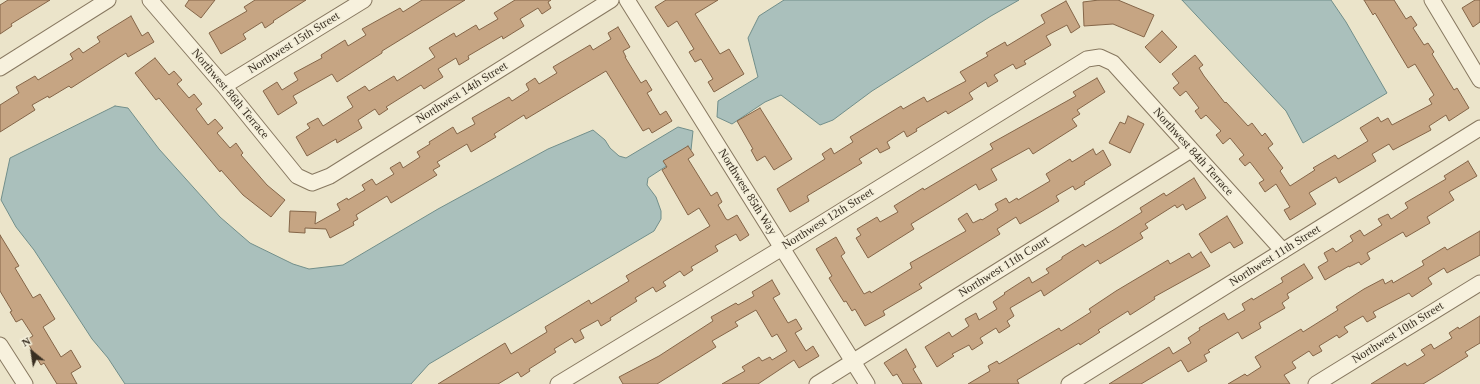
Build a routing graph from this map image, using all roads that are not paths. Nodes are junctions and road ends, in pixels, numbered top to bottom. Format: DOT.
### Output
graph roads {
  1 [pos="108,0"];
  2 [pos="150,0"];
  3 [pos="364,0"];
  4 [pos="611,0"];
  5 [pos="627,0"];
  6 [pos="1432,0"];
  7 [pos="1100,57"];
  8 [pos="0,68"];
  9 [pos="1480,80"];
  10 [pos="224,86"];
  11 [pos="1480,128"];
  12 [pos="1191,150"];
  13 [pos="312,184"];
  14 [pos="782,248"];
  15 [pos="1283,251"];
  16 [pos="1480,283"];
  17 [pos="0,345"];
  18 [pos="853,362"];
  19 [pos="22,383"];
  20 [pos="558,384"];
  21 [pos="817,384"];
  22 [pos="867,384"];
  23 [pos="1069,384"];
  24 [pos="1316,384"];
  1 -- 8 [label="street"];
  2 -- 10 [label="street, Northwest 86th Terrace"];
  3 -- 10 [label="street, Northwest 15th Street"];
  4 -- 13 [label="street, Northwest 14th Street"];
  5 -- 14 [label="street, Northwest 85th Way"];
  6 -- 9 [label="street"];
  7 -- 12 [label="street, Northwest 84th Terrace"];
  7 -- 14 [label="street, Northwest 12th Street"];
  10 -- 13 [label="street, Northwest 86th Terrace"];
  11 -- 15 [label="street, Northwest 11th Street"];
  12 -- 15 [label="street, Northwest 84th Terrace"];
  12 -- 18 [label="street, Northwest 11th Court"];
  14 -- 18 [label="street, Northwest 85th Way"];
  14 -- 20 [label="street, Northwest 12th Street"];
  15 -- 23 [label="street, Northwest 11th Street"];
  16 -- 24 [label="street, Northwest 10th Street"];
  17 -- 19 [label="street"];
  18 -- 21 [label="street, Northwest 11th Court"];
  18 -- 22 [label="street, Northwest 85th Way"];
}
